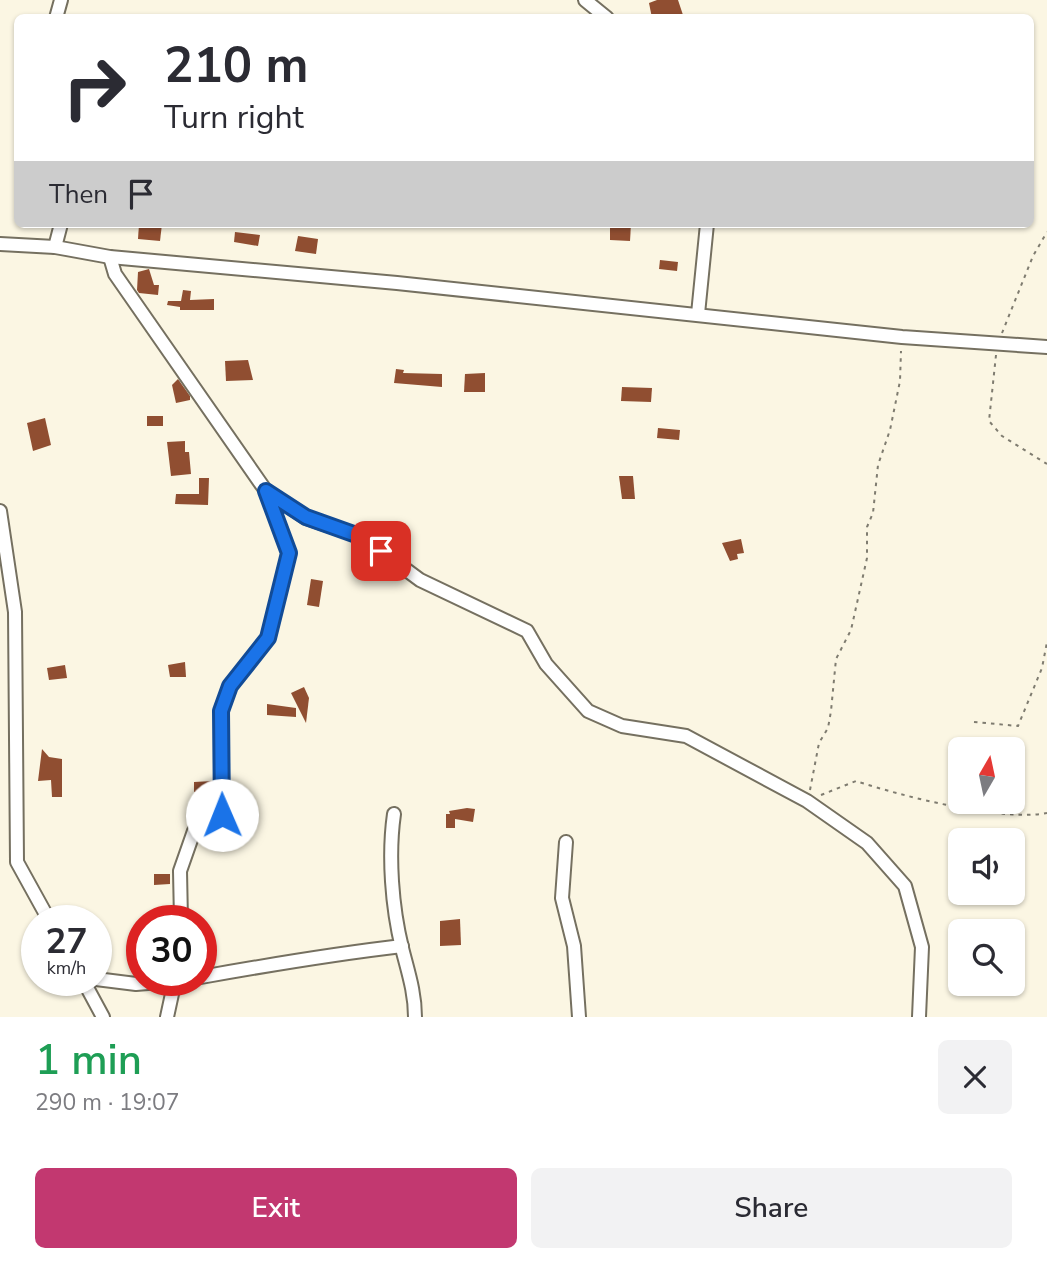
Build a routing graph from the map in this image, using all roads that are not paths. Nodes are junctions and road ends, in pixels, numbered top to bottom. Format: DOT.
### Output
graph roads {
  1 [pos="585,0"];
  2 [pos="602,14"];
  3 [pos="60,228"];
  4 [pos="707,228"];
  5 [pos="0,244"];
  6 [pos="55,247"];
  7 [pos="110,257"];
  8 [pos="698,314"];
  9 [pos="1047,347"];
  10 [pos="266,491"];
  11 [pos="0,510"];
  12 [pos="394,814"];
  13 [pos="566,842"];
  14 [pos="41,905"];
  15 [pos="181,905"];
  16 [pos="402,946"];
  17 [pos="217,975"];
  18 [pos="95,996"];
  19 [pos="173,996"];
  20 [pos="103,1017"];
  21 [pos="167,1017"];
  22 [pos="415,1017"];
  23 [pos="579,1017"];
  24 [pos="919,1017"];
  1 -- 2 [label="street"];
  3 -- 6 [label="street"];
  4 -- 8 [label="street"];
  5 -- 6 [label="street"];
  6 -- 7 [label="street"];
  7 -- 8 [label="street"];
  7 -- 10 [label="street"];
  8 -- 9 [label="street"];
  10 -- 15 [label="street"];
  10 -- 24 [label="street"];
  11 -- 14 [label="street"];
  12 -- 16 [label="street"];
  13 -- 23 [label="street"];
  16 -- 17 [label="street"];
  16 -- 22 [label="street"];
  18 -- 20 [label="street"];
  19 -- 21 [label="street"];
}
